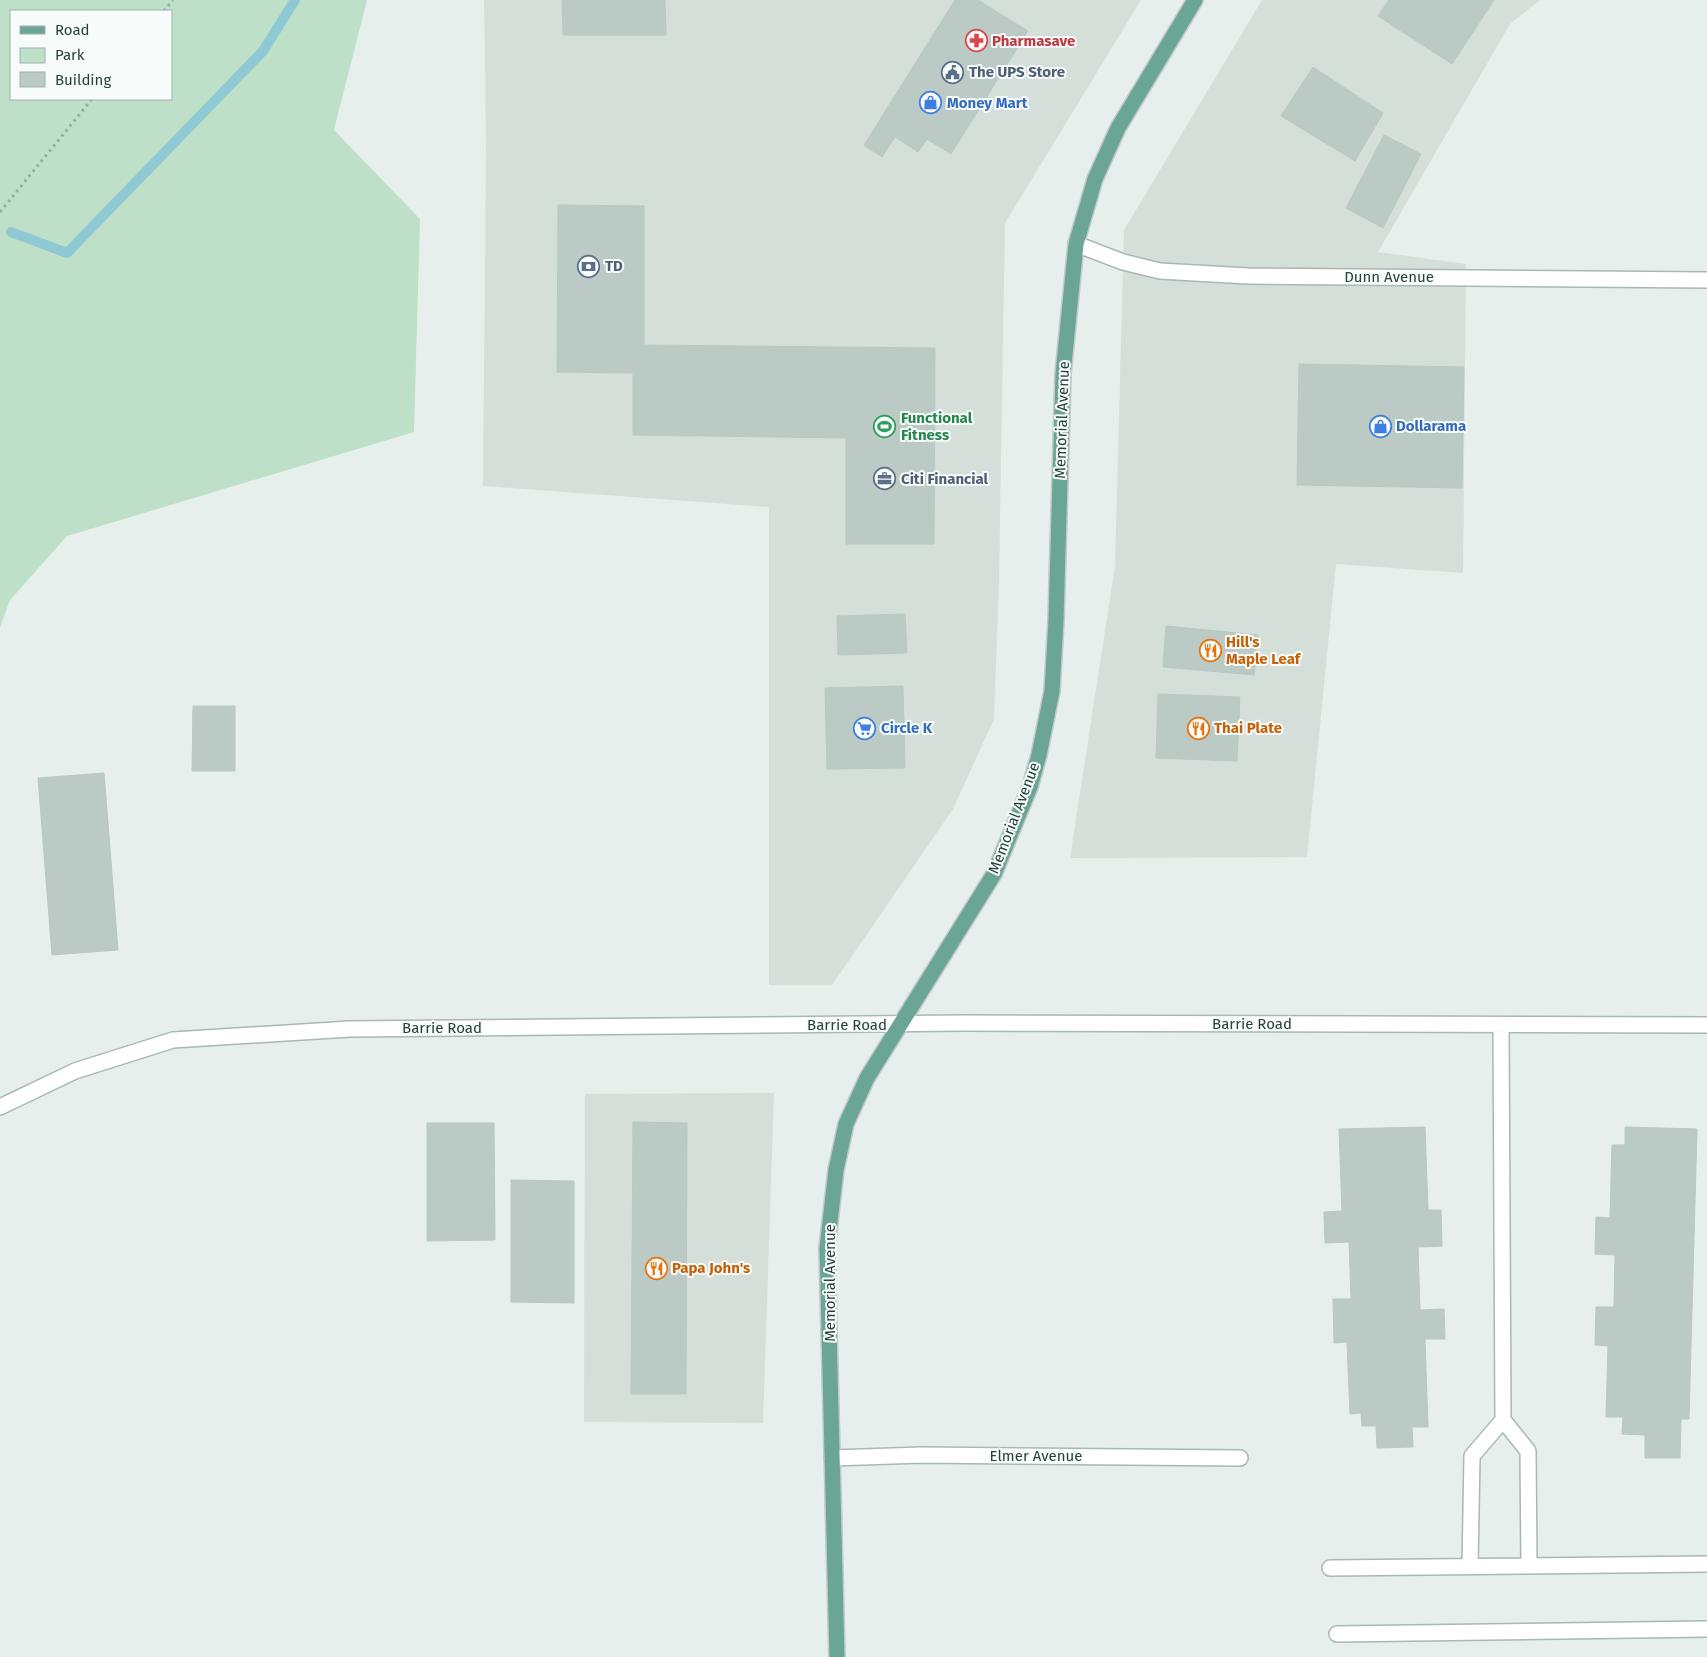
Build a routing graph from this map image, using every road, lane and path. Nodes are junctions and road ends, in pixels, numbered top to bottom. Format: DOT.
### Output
graph roads {
  1 [pos="173,0"];
  2 [pos="1195,0"];
  3 [pos="165,10"];
  4 [pos="91,100"];
  5 [pos="0,212"];
  6 [pos="1076,244"];
  7 [pos="1707,280"];
  8 [pos="900,1025"];
  9 [pos="1501,1025"];
  10 [pos="1707,1026"];
  11 [pos="0,1107"];
  12 [pos="1503,1420"];
  13 [pos="832,1458"];
  14 [pos="1240,1458"];
  15 [pos="1707,1564"];
  16 [pos="1470,1566"];
  17 [pos="1529,1566"];
  18 [pos="1330,1568"];
  19 [pos="1707,1629"];
  20 [pos="1337,1634"];
  21 [pos="837,1657"];
  1 -- 3 [label="path"];
  2 -- 6 [label="main road, Memorial Avenue"];
  4 -- 5 [label="path"];
  6 -- 7 [label="street, Dunn Avenue"];
  6 -- 8 [label="main road, Memorial Avenue"];
  8 -- 9 [label="street, Barrie Road"];
  8 -- 11 [label="street, Barrie Road"];
  8 -- 13 [label="main road, Memorial Avenue"];
  9 -- 10 [label="street, Barrie Road"];
  9 -- 12 [label="street"];
  12 -- 16 [label="street"];
  12 -- 17 [label="street"];
  13 -- 14 [label="street, Elmer Avenue"];
  13 -- 21 [label="main road, Memorial Avenue"];
  15 -- 17 [label="street"];
  16 -- 17 [label="street"];
  16 -- 18 [label="street"];
  19 -- 20 [label="street"];
}
